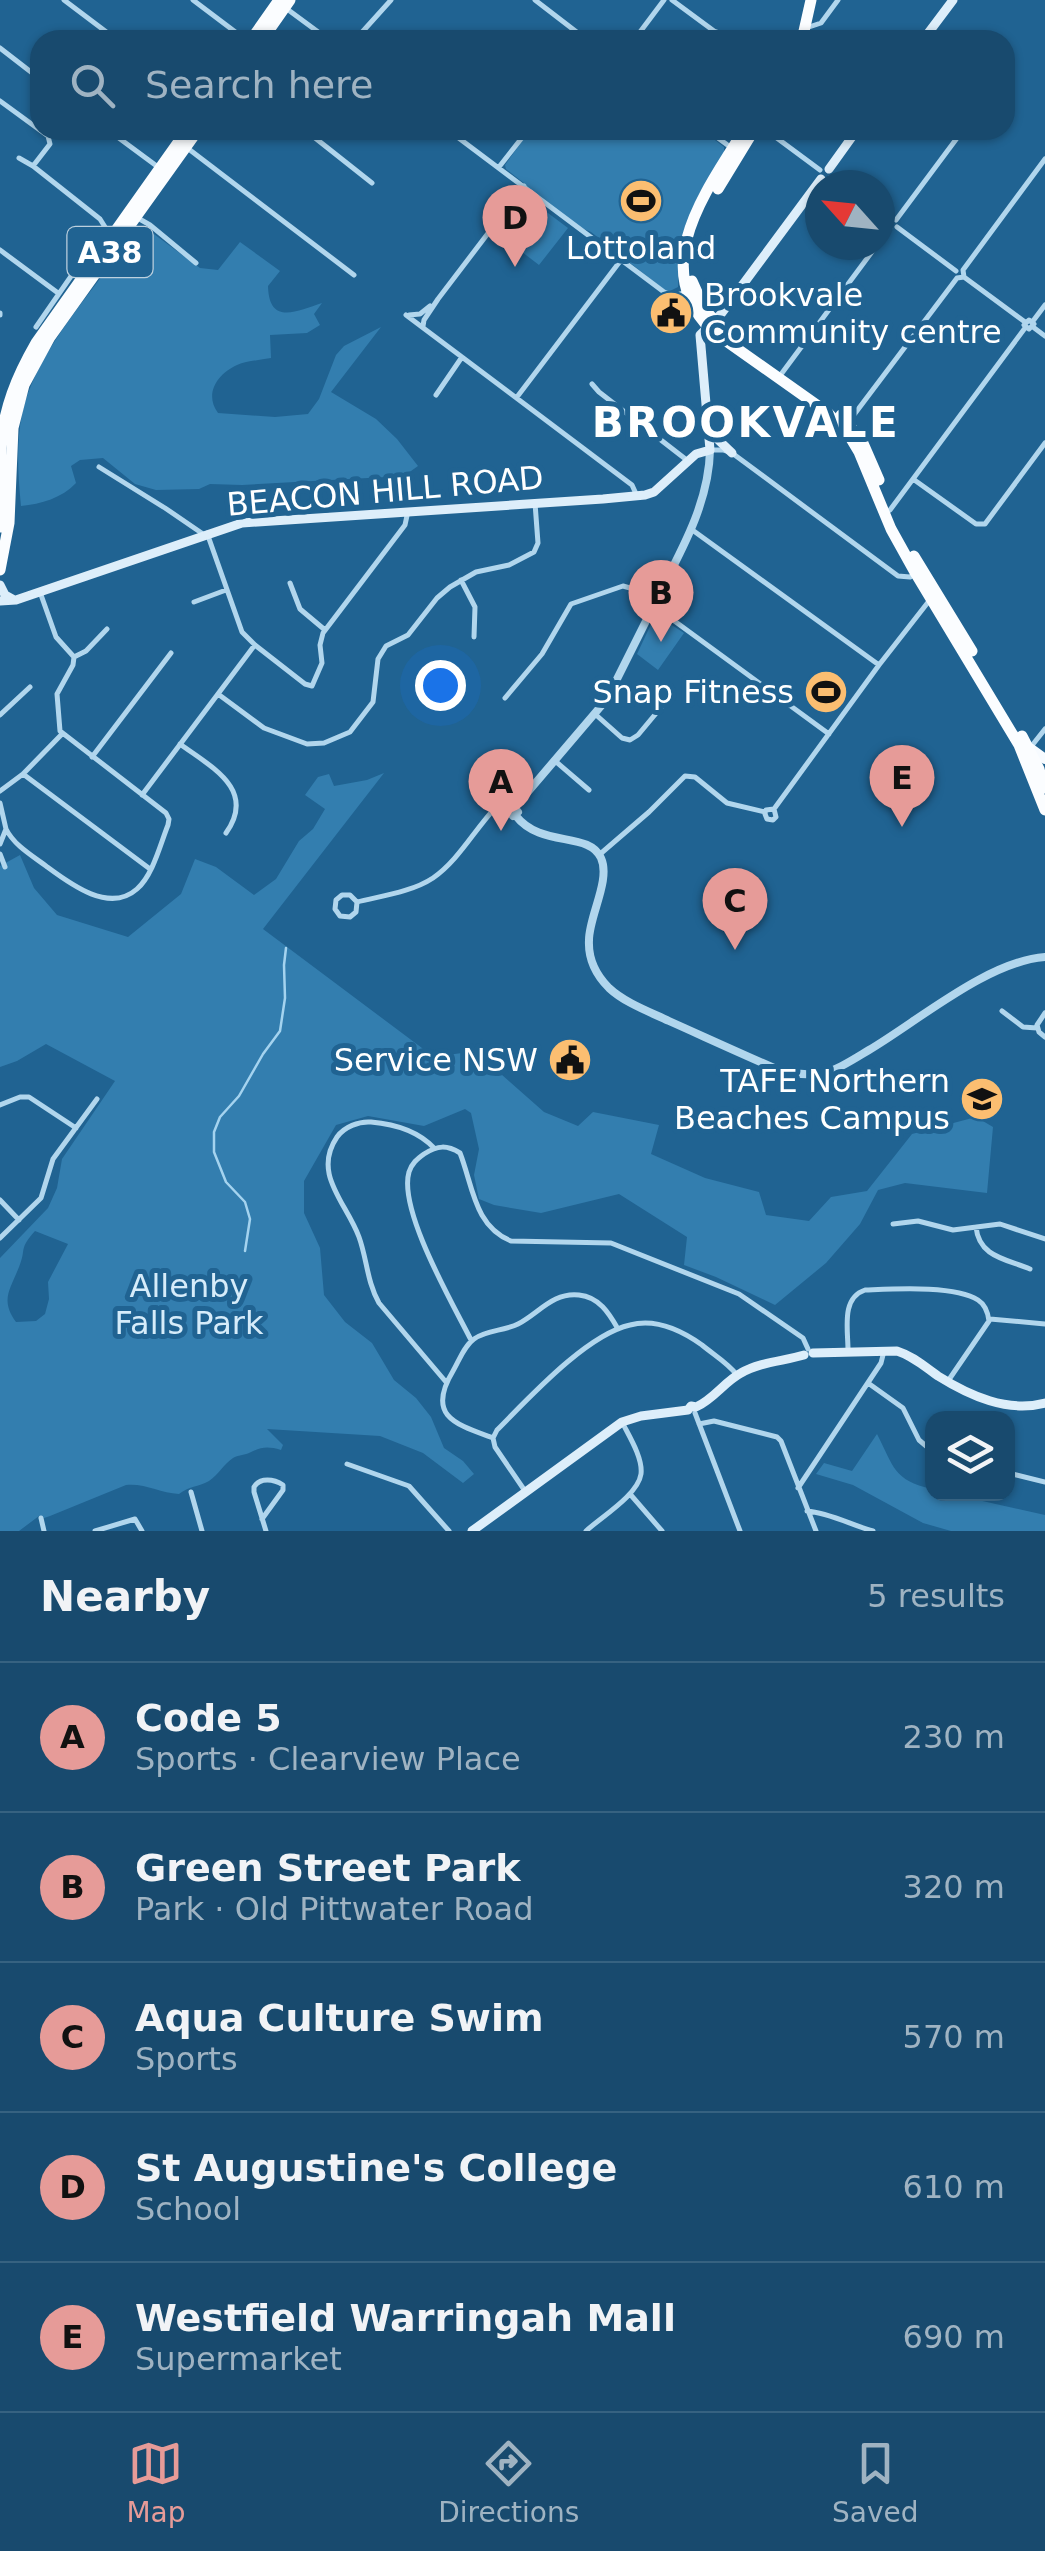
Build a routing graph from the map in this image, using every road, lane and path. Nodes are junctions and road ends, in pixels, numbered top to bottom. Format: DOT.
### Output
graph roads {
  1 [pos="64,0"];
  2 [pos="193,0"];
  3 [pos="391,0"];
  4 [pos="534,0"];
  5 [pos="664,0"];
  6 [pos="672,0"];
  7 [pos="803,0"];
  8 [pos="810,0"];
  9 [pos="838,0"];
  10 [pos="953,0"];
  11 [pos="285,2"];
  12 [pos="104,30"];
  13 [pos="234,30"];
  14 [pos="258,30"];
  15 [pos="268,30"];
  16 [pos="317,30"];
  17 [pos="364,30"];
  18 [pos="574,30"];
  19 [pos="642,30"];
  20 [pos="713,30"];
  21 [pos="801,30"];
  22 [pos="802,30"];
  23 [pos="810,30"];
  24 [pos="931,30"];
  25 [pos="0,48"];
  26 [pos="30,70"];
  27 [pos="0,101"];
  28 [pos="30,123"];
  29 [pos="49,140"];
  30 [pos="121,140"];
  31 [pos="183,140"];
  32 [pos="187,140"];
  33 [pos="318,140"];
  34 [pos="462,140"];
  35 [pos="520,140"];
  36 [pos="721,140"];
  37 [pos="740,140"];
  38 [pos="745,140"];
  39 [pos="779,140"];
  40 [pos="851,140"];
  41 [pos="956,140"];
  42 [pos="182,144"];
  43 [pos="736,151"];
  44 [pos="19,158"];
  45 [pos="1045,159"];
  46 [pos="33,166"];
  47 [pos="500,167"];
  48 [pos="159,168"];
  49 [pos="820,170"];
  50 [pos="832,170"];
  51 [pos="372,183"];
  52 [pos="524,186"];
  53 [pos="805,205"];
  54 [pos="136,217"];
  55 [pos="895,221"];
  56 [pos="895,225"];
  57 [pos="96,249"];
  58 [pos="0,250"];
  59 [pos="621,260"];
  60 [pos="865,260"];
  61 [pos="196,263"];
  62 [pos="960,274"];
  63 [pos="354,275"];
  64 [pos="691,291"];
  65 [pos="58,294"];
  66 [pos="438,299"];
  67 [pos="1045,305"];
  68 [pos="711,324"];
  69 [pos="1029,324"];
  70 [pos="36,327"];
  71 [pos="425,329"];
  72 [pos="1045,336"];
  73 [pos="462,357"];
  74 [pos="782,373"];
  75 [pos="592,384"];
  76 [pos="436,395"];
  77 [pos="518,397"];
  78 [pos="6,418"];
  79 [pos="846,425"];
  80 [pos="710,432"];
  81 [pos="1045,443"];
  82 [pos="710,450"];
  83 [pos="732,453"];
  84 [pos="692,457"];
  85 [pos="99,467"];
  86 [pos="710,472"];
  87 [pos="913,479"];
  88 [pos="636,496"];
  89 [pos="536,503"];
  90 [pos="890,510"];
  91 [pos="408,512"];
  92 [pos="0,527"];
  93 [pos="690,528"];
  94 [pos="205,534"];
  95 [pos="0,570"];
  96 [pos="916,574"];
  97 [pos="462,580"];
  98 [pos="290,584"];
  99 [pos="0,585"];
  100 [pos="226,590"];
  101 [pos="40,592"];
  102 [pos="934,596"];
  103 [pos="194,602"];
  104 [pos="6,603"];
  105 [pos="654,606"];
  106 [pos="107,628"];
  107 [pos="325,630"];
  108 [pos="474,637"];
  109 [pos="255,645"];
  110 [pos="170,653"];
  111 [pos="74,656"];
  112 [pos="879,665"];
  113 [pos="30,688"];
  114 [pos="218,694"];
  115 [pos="505,698"];
  116 [pos="663,705"];
  117 [pos="595,714"];
  118 [pos="0,715"];
  119 [pos="1044,730"];
  120 [pos="62,734"];
  121 [pos="829,734"];
  122 [pos="180,744"];
  123 [pos="1028,753"];
  124 [pos="92,757"];
  125 [pos="554,760"];
  126 [pos="1043,766"];
  127 [pos="22,774"];
  128 [pos="588,790"];
  129 [pos="1045,790"];
  130 [pos="0,791"];
  131 [pos="142,795"];
  132 [pos="0,803"];
  133 [pos="1045,810"];
  134 [pos="513,811"];
  135 [pos="6,828"];
  136 [pos="226,833"];
  137 [pos="0,844"];
  138 [pos="0,854"];
  139 [pos="600,854"];
  140 [pos="6,866"];
  141 [pos="150,868"];
  142 [pos="357,902"];
  143 [pos="1045,960"];
  144 [pos="1002,1011"];
  145 [pos="1045,1013"];
  146 [pos="1037,1028"];
  147 [pos="1045,1037"];
  148 [pos="97,1099"];
  149 [pos="0,1105"];
  150 [pos="76,1128"];
  151 [pos="434,1148"];
  152 [pos="0,1200"];
  153 [pos="19,1220"];
  154 [pos="892,1224"];
  155 [pos="976,1227"];
  156 [pos="0,1238"];
  157 [pos="1045,1240"];
  158 [pos="1030,1269"];
  159 [pos="990,1319"];
  160 [pos="1045,1324"];
  161 [pos="618,1328"];
  162 [pos="472,1340"];
  163 [pos="848,1350"];
  164 [pos="884,1350"];
  165 [pos="809,1352"];
  166 [pos="737,1375"];
  167 [pos="446,1382"];
  168 [pos="947,1382"];
  169 [pos="868,1383"];
  170 [pos="1045,1403"];
  171 [pos="695,1414"];
  172 [pos="622,1422"];
  173 [pos="493,1438"];
  174 [pos="925,1445"];
  175 [pos="347,1464"];
  176 [pos="1015,1476"];
  177 [pos="1045,1482"];
  178 [pos="798,1488"];
  179 [pos="192,1492"];
  180 [pos="526,1492"];
  181 [pos="630,1494"];
  182 [pos="808,1511"];
  183 [pos="41,1518"];
  184 [pos="262,1520"];
  185 [pos="44,1531"];
  186 [pos="96,1531"];
  187 [pos="142,1531"];
  188 [pos="202,1531"];
  189 [pos="266,1531"];
  190 [pos="449,1531"];
  191 [pos="472,1531"];
  192 [pos="586,1531"];
  193 [pos="662,1531"];
  194 [pos="740,1531"];
  195 [pos="816,1531"];
  196 [pos="873,1531"];
  1 -- 12 [label="street"];
  2 -- 13 [label="street"];
  3 -- 17 [label="street"];
  4 -- 18 [label="street"];
  5 -- 19 [label="street"];
  6 -- 20 [label="street"];
  7 -- 21 [label="highway"];
  8 -- 22 [label="highway"];
  9 -- 23 [label="street"];
  10 -- 24 [label="main road"];
  11 -- 14 [label="highway"];
  11 -- 15 [label="highway"];
  11 -- 16 [label="street"];
  25 -- 26 [label="street"];
  27 -- 28 [label="street"];
  29 -- 46 [label="street"];
  30 -- 48 [label="street"];
  31 -- 42 [label="highway, A38"];
  32 -- 42 [label="highway, A38"];
  33 -- 51 [label="street"];
  34 -- 47 [label="street"];
  35 -- 47 [label="street"];
  36 -- 43 [label="street"];
  37 -- 43 [label="highway"];
  38 -- 43 [label="highway"];
  39 -- 49 [label="street"];
  40 -- 50 [label="main road"];
  41 -- 55 [label="street"];
  42 -- 48 [label="highway, A38"];
  42 -- 54 [label="highway, A38"];
  42 -- 63 [label="street"];
  43 -- 64 [label="highway"];
  44 -- 46 [label="street"];
  45 -- 62 [label="street"];
  46 -- 57 [label="street"];
  47 -- 52 [label="street"];
  48 -- 57 [label="highway, A38"];
  52 -- 59 [label="street"];
  52 -- 66 [label="street"];
  53 -- 68 [label="main road"];
  54 -- 61 [label="street"];
  54 -- 78 [label="highway, A38"];
  56 -- 62 [label="street"];
  57 -- 65 [label="street"];
  57 -- 78 [label="highway, A38"];
  58 -- 65 [label="street"];
  59 -- 64 [label="street"];
  59 -- 77 [label="street"];
  60 -- 74 [label="street"];
  62 -- 69 [label="street"];
  62 -- 79 [label="street"];
  64 -- 68 [label="highway"];
  65 -- 70 [label="street"];
  66 -- 71 [label="street"];
  66 -- 71 [label="street"];
  67 -- 69 [label="street"];
  68 -- 74 [label="highway"];
  68 -- 79 [label="highway"];
  68 -- 80 [label="main road"];
  69 -- 72 [label="street"];
  69 -- 87 [label="street"];
  71 -- 73 [label="street"];
  73 -- 76 [label="street"];
  73 -- 77 [label="street"];
  74 -- 79 [label="highway"];
  75 -- 84 [label="street"];
  77 -- 88 [label="street"];
  78 -- 92 [label="highway, A38"];
  78 -- 95 [label="highway, A38"];
  79 -- 90 [label="highway"];
  79 -- 96 [label="highway"];
  80 -- 82 [label="main road"];
  80 -- 83 [label="main road"];
  80 -- 84 [label="main road"];
  81 -- 87 [label="street"];
  82 -- 83 [label="street"];
  82 -- 84 [label="main road, BEACON HILL ROAD"];
  82 -- 86 [label="street"];
  83 -- 96 [label="street"];
  84 -- 86 [label="street"];
  84 -- 88 [label="main road, BEACON HILL ROAD"];
  85 -- 94 [label="street"];
  86 -- 93 [label="street"];
  87 -- 90 [label="street"];
  88 -- 89 [label="main road, BEACON HILL ROAD"];
  89 -- 91 [label="main road, BEACON HILL ROAD"];
  89 -- 97 [label="street"];
  90 -- 102 [label="highway"];
  91 -- 94 [label="main road, BEACON HILL ROAD"];
  91 -- 107 [label="street"];
  93 -- 105 [label="street"];
  93 -- 112 [label="street"];
  94 -- 100 [label="street"];
  94 -- 101 [label="main road, BEACON HILL ROAD"];
  96 -- 102 [label="highway"];
  97 -- 108 [label="street"];
  97 -- 114 [label="street"];
  98 -- 107 [label="street"];
  99 -- 104 [label="main road"];
  100 -- 103 [label="street"];
  100 -- 109 [label="street"];
  101 -- 104 [label="main road, BEACON HILL ROAD"];
  101 -- 111 [label="street"];
  102 -- 112 [label="street"];
  102 -- 123 [label="highway"];
  105 -- 115 [label="street"];
  105 -- 117 [label="street"];
  105 -- 121 [label="street"];
  106 -- 111 [label="street"];
  107 -- 109 [label="street"];
  109 -- 114 [label="street"];
  110 -- 124 [label="street"];
  111 -- 120 [label="street"];
  112 -- 121 [label="street"];
  113 -- 118 [label="street"];
  114 -- 122 [label="street"];
  116 -- 117 [label="street"];
  117 -- 125 [label="street"];
  119 -- 123 [label="street"];
  120 -- 124 [label="street"];
  120 -- 127 [label="street"];
  121 -- 139 [label="street"];
  122 -- 131 [label="street"];
  122 -- 136 [label="street"];
  123 -- 126 [label="highway"];
  123 -- 133 [label="highway"];
  124 -- 131 [label="street"];
  125 -- 128 [label="street"];
  125 -- 134 [label="street"];
  126 -- 129 [label="highway"];
  127 -- 130 [label="street"];
  127 -- 141 [label="street"];
  131 -- 141 [label="street"];
  132 -- 135 [label="street"];
  134 -- 139 [label="street"];
  134 -- 142 [label="street"];
  135 -- 137 [label="street"];
  135 -- 141 [label="street"];
  138 -- 140 [label="street"];
  139 -- 143 [label="street"];
  142 -- 142 [label="street"];
  144 -- 146 [label="street"];
  145 -- 146 [label="street"];
  146 -- 147 [label="street"];
  148 -- 150 [label="street"];
  149 -- 150 [label="street"];
  150 -- 153 [label="street"];
  151 -- 162 [label="street"];
  151 -- 165 [label="street"];
  151 -- 167 [label="street"];
  152 -- 153 [label="street"];
  153 -- 156 [label="street"];
  154 -- 155 [label="street"];
  155 -- 157 [label="street"];
  155 -- 158 [label="street"];
  159 -- 160 [label="street"];
  159 -- 163 [label="street"];
  159 -- 168 [label="street"];
  161 -- 162 [label="street"];
  161 -- 166 [label="street"];
  161 -- 173 [label="street"];
  162 -- 167 [label="street"];
  163 -- 164 [label="main road"];
  163 -- 165 [label="main road"];
  164 -- 168 [label="main road"];
  164 -- 169 [label="street"];
  165 -- 166 [label="main road"];
  166 -- 171 [label="main road"];
  167 -- 173 [label="street"];
  168 -- 170 [label="main road"];
  169 -- 174 [label="street"];
  169 -- 178 [label="street"];
  171 -- 172 [label="main road"];
  171 -- 178 [label="street"];
  171 -- 194 [label="street"];
  172 -- 180 [label="main road"];
  172 -- 181 [label="street"];
  173 -- 180 [label="street"];
  175 -- 190 [label="street"];
  176 -- 177 [label="street"];
  178 -- 182 [label="street"];
  179 -- 188 [label="street"];
  180 -- 191 [label="main road"];
  181 -- 192 [label="street"];
  181 -- 193 [label="street"];
  182 -- 195 [label="street"];
  182 -- 196 [label="street"];
  183 -- 185 [label="street"];
  184 -- 184 [label="street"];
  184 -- 189 [label="street"];
  186 -- 187 [label="street"];
}
